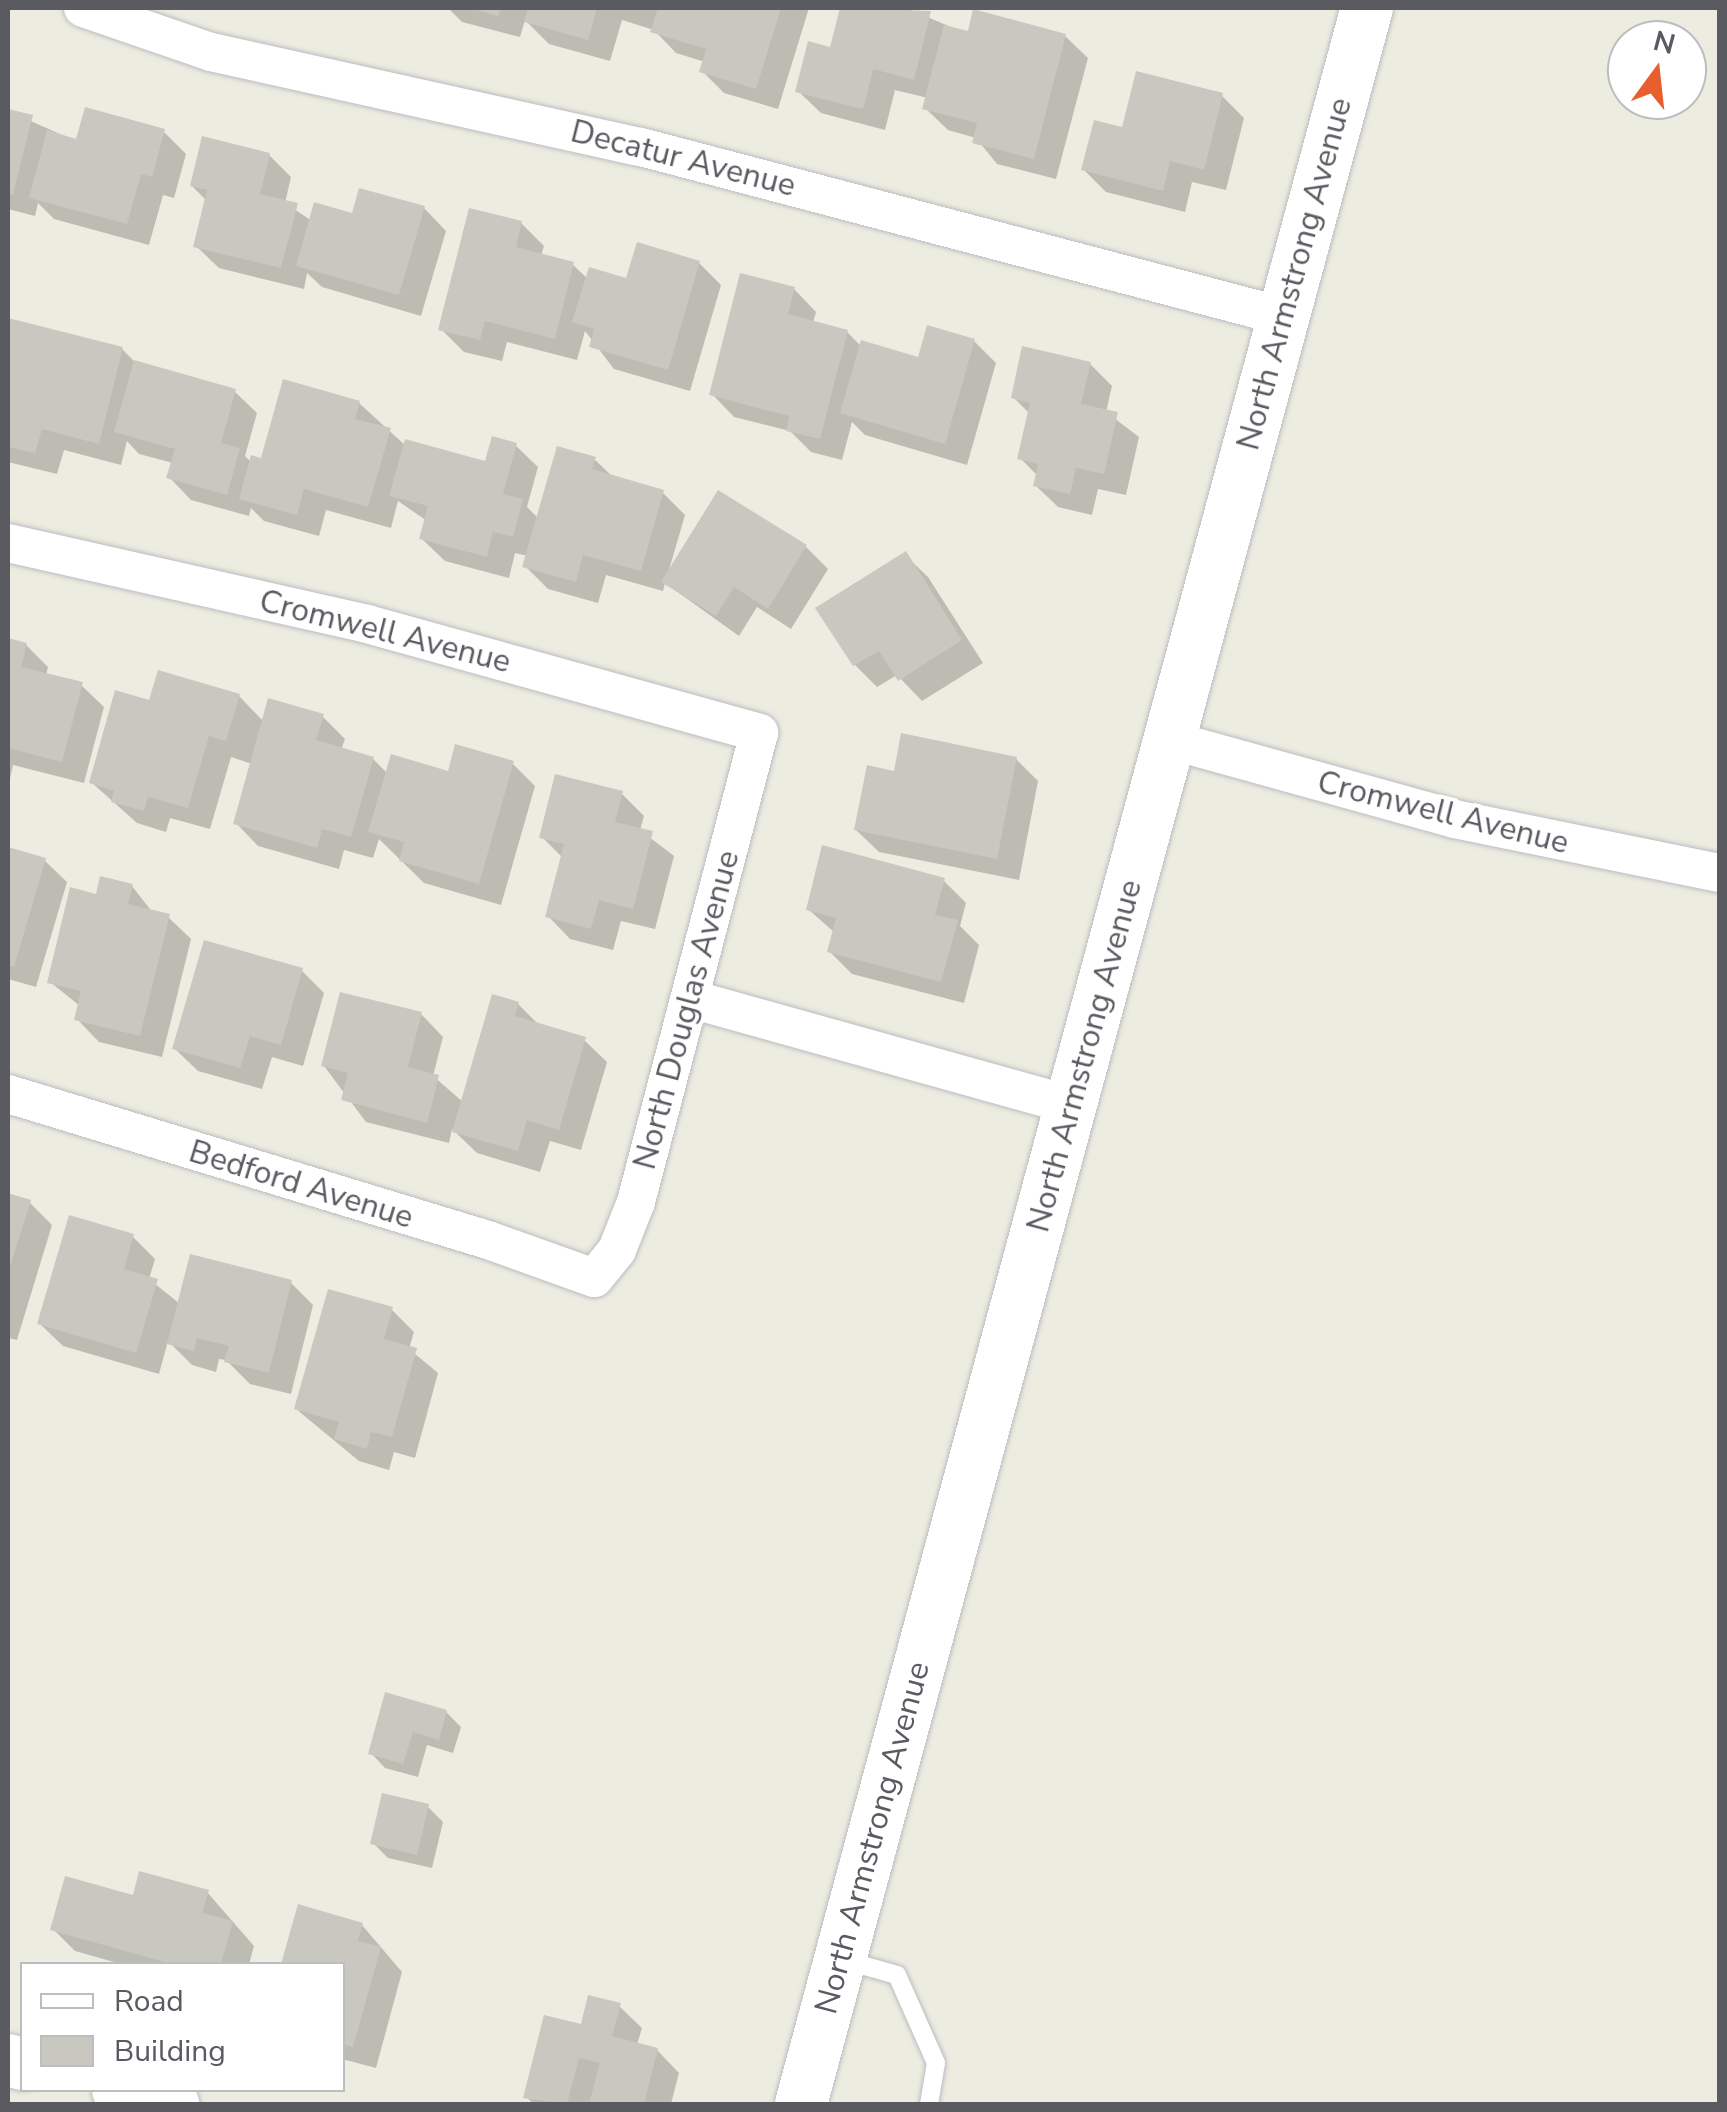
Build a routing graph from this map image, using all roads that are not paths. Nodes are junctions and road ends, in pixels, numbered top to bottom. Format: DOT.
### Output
graph roads {
  1 [pos="83,8"];
  2 [pos="1367,8"];
  3 [pos="1282,316"];
  4 [pos="8,544"];
  5 [pos="759,733"];
  6 [pos="1170,740"];
  7 [pos="1720,873"];
  8 [pos="692,999"];
  9 [pos="8,1094"];
  10 [pos="1071,1105"];
  11 [pos="594,1278"];
  12 [pos="839,1958"];
  13 [pos="126,2092"];
  14 [pos="173,2104"];
  15 [pos="801,2104"];
  16 [pos="929,2104"];
  1 -- 3 [label="street, Decatur Avenue"];
  2 -- 3 [label="street, North Armstrong Avenue"];
  3 -- 6 [label="street, North Armstrong Avenue"];
  4 -- 5 [label="street, Cromwell Avenue"];
  5 -- 8 [label="street, North Douglas Avenue"];
  6 -- 7 [label="street, Cromwell Avenue"];
  6 -- 10 [label="street, North Armstrong Avenue"];
  8 -- 10 [label="street"];
  8 -- 11 [label="street, North Douglas Avenue"];
  9 -- 11 [label="street, Bedford Avenue"];
  10 -- 12 [label="street, North Armstrong Avenue"];
  12 -- 15 [label="street, North Armstrong Avenue"];
  12 -- 16 [label="lane"];
  13 -- 14 [label="street"];
}
